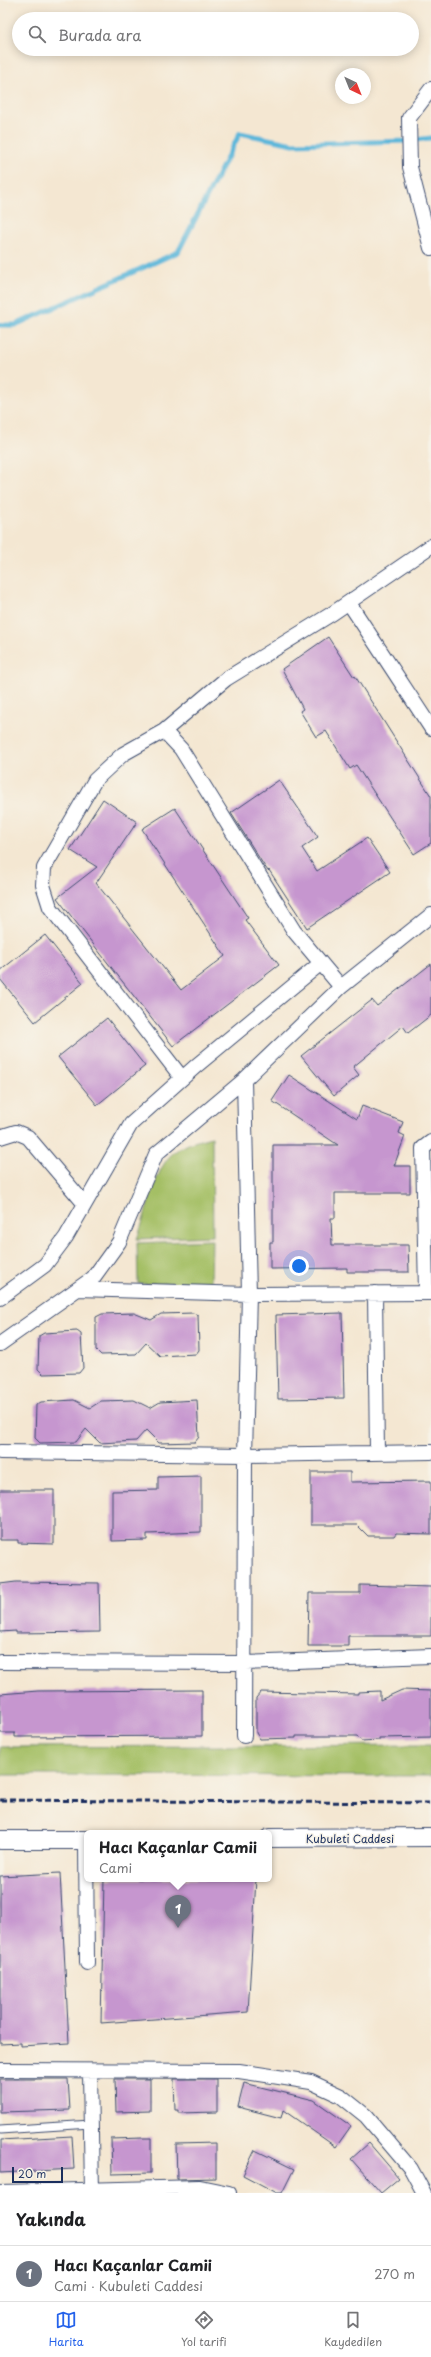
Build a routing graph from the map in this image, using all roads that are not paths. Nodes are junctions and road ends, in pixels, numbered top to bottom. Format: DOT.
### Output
graph roads {
  1 [pos="431,89"];
  2 [pos="431,248"];
  3 [pos="431,546"];
  4 [pos="349,602"];
  5 [pos="431,728"];
  6 [pos="164,731"];
  7 [pos="431,915"];
  8 [pos="321,963"];
  9 [pos="341,987"];
  10 [pos="182,1078"];
  11 [pos="244,1080"];
  12 [pos="0,1137"];
  13 [pos="431,1142"];
  14 [pos="84,1203"];
  15 [pos="78,1289"];
  16 [pos="375,1293"];
  17 [pos="428,1293"];
  18 [pos="249,1294"];
  19 [pos="0,1298"];
  20 [pos="0,1344"];
  21 [pos="0,1452"];
  22 [pos="431,1452"];
  23 [pos="377,1453"];
  24 [pos="245,1455"];
  25 [pos="431,1656"];
  26 [pos="0,1662"];
  27 [pos="245,1663"];
  28 [pos="244,1736"];
  29 [pos="431,1837"];
  30 [pos="272,1838"];
  31 [pos="0,1840"];
  32 [pos="84,1840"];
  33 [pos="87,1882"];
  34 [pos="87,1963"];
  35 [pos="0,2070"];
  36 [pos="90,2072"];
  37 [pos="91,2124"];
  38 [pos="0,2130"];
  39 [pos="92,2191"];
  40 [pos="0,2192"];
  41 [pos="229,2193"];
  42 [pos="424,2193"];
  1 -- 2 [label="street"];
  3 -- 4 [label="street"];
  4 -- 5 [label="street"];
  4 -- 6 [label="street"];
  6 -- 8 [label="street"];
  6 -- 10 [label="street"];
  7 -- 9 [label="street"];
  8 -- 9 [label="street"];
  8 -- 10 [label="street"];
  9 -- 11 [label="street"];
  10 -- 14 [label="street"];
  11 -- 15 [label="street"];
  11 -- 18 [label="street"];
  12 -- 14 [label="street"];
  13 -- 17 [label="street"];
  14 -- 19 [label="street"];
  15 -- 18 [label="street"];
  15 -- 20 [label="street"];
  16 -- 17 [label="street"];
  16 -- 18 [label="street"];
  16 -- 23 [label="street"];
  18 -- 24 [label="street"];
  21 -- 24 [label="street"];
  22 -- 23 [label="street"];
  23 -- 24 [label="street"];
  24 -- 27 [label="street"];
  25 -- 27 [label="street"];
  26 -- 27 [label="street"];
  27 -- 28 [label="street"];
  29 -- 30 [label="street, Kubuleti Caddesi"];
  31 -- 32 [label="street"];
  33 -- 34 [label="street"];
  35 -- 36 [label="street"];
  36 -- 37 [label="street"];
  36 -- 42 [label="street"];
  37 -- 38 [label="lane"];
  37 -- 39 [label="street"];
  39 -- 40 [label="street"];
  39 -- 41 [label="street"];
}
